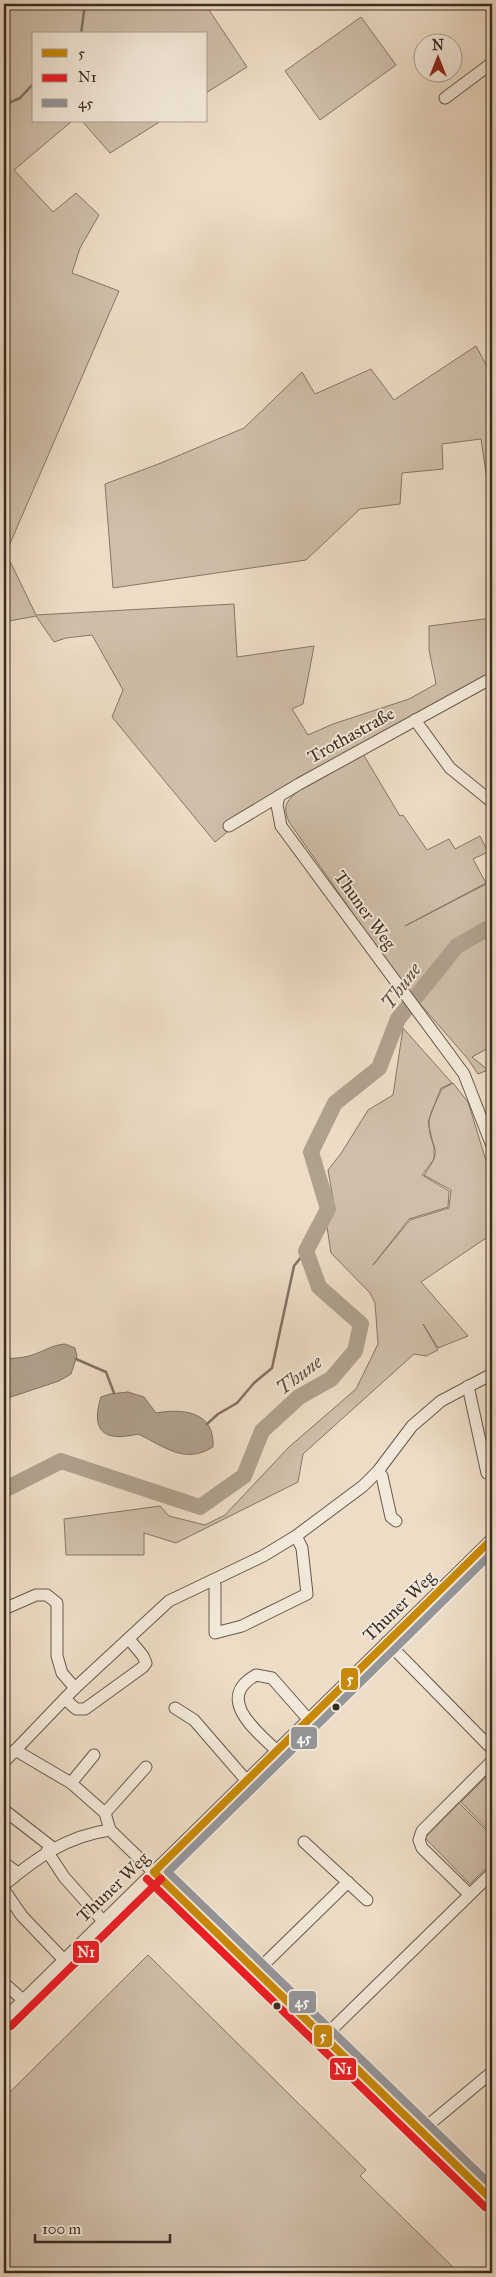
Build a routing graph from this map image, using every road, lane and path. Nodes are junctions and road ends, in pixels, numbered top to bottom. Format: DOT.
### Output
graph roads {
  1 [pos="492,63"];
  2 [pos="445,98"];
  3 [pos="492,678"];
  4 [pos="415,720"];
  5 [pos="279,796"];
  6 [pos="492,802"];
  7 [pos="228,826"];
  8 [pos="492,1146"];
  9 [pos="492,1374"];
  10 [pos="468,1386"];
  11 [pos="378,1472"];
  12 [pos="487,1472"];
  13 [pos="396,1521"];
  14 [pos="296,1536"];
  15 [pos="492,1539"];
  16 [pos="212,1580"];
  17 [pos="4,1609"];
  18 [pos="129,1639"];
  19 [pos="387,1642"];
  20 [pos="75,1688"];
  21 [pos="65,1699"];
  22 [pos="175,1708"];
  23 [pos="308,1720"];
  24 [pos="492,1749"];
  25 [pos="15,1750"];
  26 [pos="276,1750"];
  27 [pos="94,1755"];
  28 [pos="492,1761"];
  29 [pos="4,1762"];
  30 [pos="146,1767"];
  31 [pos="246,1780"];
  32 [pos="71,1783"];
  33 [pos="4,1810"];
  34 [pos="105,1813"];
  35 [pos="110,1830"];
  36 [pos="304,1842"];
  37 [pos="50,1849"];
  38 [pos="4,1863"];
  39 [pos="154,1872"];
  40 [pos="18,1873"];
  41 [pos="492,1873"];
  42 [pos="348,1882"];
  43 [pos="4,1885"];
  44 [pos="4,1890"];
  45 [pos="469,1894"];
  46 [pos="367,1900"];
  47 [pos="104,1921"];
  48 [pos="64,1960"];
  49 [pos="256,1972"];
  50 [pos="4,1983"];
  51 [pos="23,2000"];
  52 [pos="4,2019"];
  53 [pos="323,2038"];
  54 [pos="492,2072"];
  55 [pos="420,2132"];
  56 [pos="492,2200"];
  1 -- 2 [label="street"];
  3 -- 4 [label="street, Trothastraße"];
  4 -- 5 [label="street, Trothastraße"];
  4 -- 6 [label="street"];
  5 -- 7 [label="street, Trothastraße"];
  5 -- 8 [label="street, Thuner Weg"];
  9 -- 10 [label="street"];
  10 -- 11 [label="street"];
  10 -- 12 [label="street"];
  11 -- 13 [label="street"];
  11 -- 14 [label="street"];
  14 -- 16 [label="street"];
  14 -- 16 [label="street"];
  15 -- 19 [label="street, Thuner Weg"];
  16 -- 18 [label="street"];
  17 -- 20 [label="street"];
  18 -- 20 [label="street"];
  18 -- 21 [label="street"];
  19 -- 23 [label="street, Thuner Weg"];
  19 -- 24 [label="street"];
  20 -- 21 [label="street"];
  21 -- 25 [label="street"];
  22 -- 31 [label="street"];
  23 -- 26 [label="street, Thuner Weg"];
  23 -- 26 [label="street"];
  25 -- 29 [label="street"];
  25 -- 32 [label="street"];
  26 -- 31 [label="street, Thuner Weg"];
  27 -- 32 [label="street"];
  28 -- 45 [label="street"];
  30 -- 34 [label="street"];
  31 -- 39 [label="street, Thuner Weg"];
  32 -- 34 [label="street"];
  33 -- 37 [label="street"];
  34 -- 35 [label="street"];
  35 -- 37 [label="street"];
  35 -- 39 [label="street"];
  36 -- 42 [label="street"];
  37 -- 40 [label="street"];
  37 -- 47 [label="street"];
  38 -- 40 [label="street"];
  39 -- 47 [label="street, Thuner Weg"];
  39 -- 49 [label="street"];
  40 -- 43 [label="street"];
  41 -- 45 [label="street"];
  42 -- 46 [label="street"];
  42 -- 49 [label="street"];
  44 -- 48 [label="street"];
  45 -- 53 [label="street"];
  47 -- 48 [label="street, Thuner Weg"];
  48 -- 51 [label="street, Thuner Weg"];
  49 -- 53 [label="street"];
  50 -- 51 [label="street"];
  51 -- 52 [label="street, Thuner Weg"];
  53 -- 55 [label="street"];
  54 -- 55 [label="street"];
  55 -- 56 [label="street"];
}
